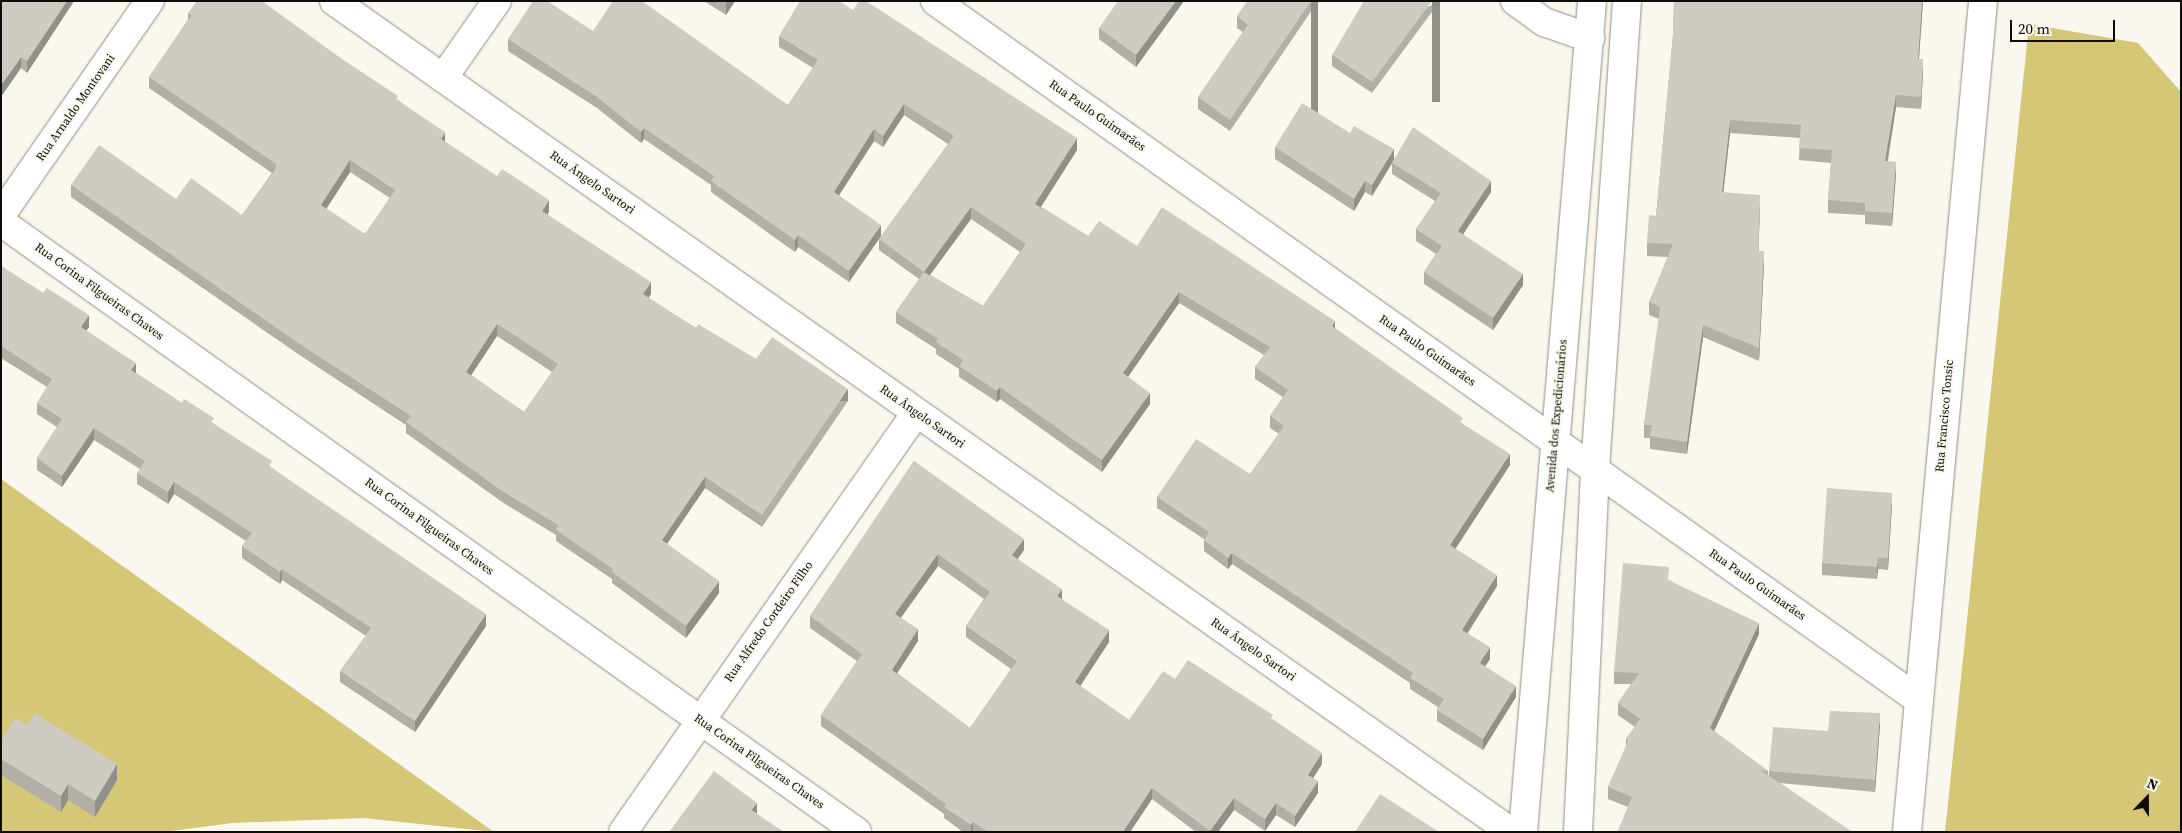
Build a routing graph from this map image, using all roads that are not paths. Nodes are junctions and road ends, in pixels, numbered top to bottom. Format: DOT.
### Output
graph roads {
  1 [pos="150,1"];
  2 [pos="334,1"];
  3 [pos="497,1"];
  4 [pos="935,1"];
  5 [pos="1514,1"];
  6 [pos="1592,1"];
  7 [pos="1627,1"];
  8 [pos="1983,1"];
  9 [pos="1590,38"];
  10 [pos="443,78"];
  11 [pos="1,214"];
  12 [pos="1,222"];
  13 [pos="916,413"];
  14 [pos="1555,442"];
  15 [pos="1595,470"];
  16 [pos="1919,700"];
  17 [pos="700,721"];
  18 [pos="623,832"];
  19 [pos="857,832"];
  20 [pos="1511,832"];
  21 [pos="1523,832"];
  22 [pos="1578,832"];
  23 [pos="1907,832"];
  1 -- 11 [label="street, Rua Arnaldo Montovani"];
  2 -- 10 [label="street, Rua Ângelo Sartori"];
  3 -- 10 [label="street"];
  4 -- 14 [label="street, Rua Paulo Guimarães"];
  5 -- 9 [label="street"];
  6 -- 9 [label="street, Avenida dos Expedicionários"];
  7 -- 15 [label="street"];
  8 -- 16 [label="street, Rua Francisco Tonsic"];
  9 -- 14 [label="street, Avenida dos Expedicionários"];
  10 -- 13 [label="street, Rua Ângelo Sartori"];
  12 -- 17 [label="street, Rua Corina Filgueiras Chaves"];
  13 -- 17 [label="street, Rua Alfredo Cordeiro Filho"];
  13 -- 20 [label="street, Rua Ângelo Sartori"];
  14 -- 15 [label="street, Rua Paulo Guimarães"];
  14 -- 21 [label="street, Avenida dos Expedicionários"];
  15 -- 16 [label="street, Rua Paulo Guimarães"];
  15 -- 22 [label="street"];
  16 -- 23 [label="street, Rua Francisco Tonsic"];
  17 -- 18 [label="street, Rua Alfredo Cordeiro Filho"];
  17 -- 19 [label="street, Rua Corina Filgueiras Chaves"];
}
